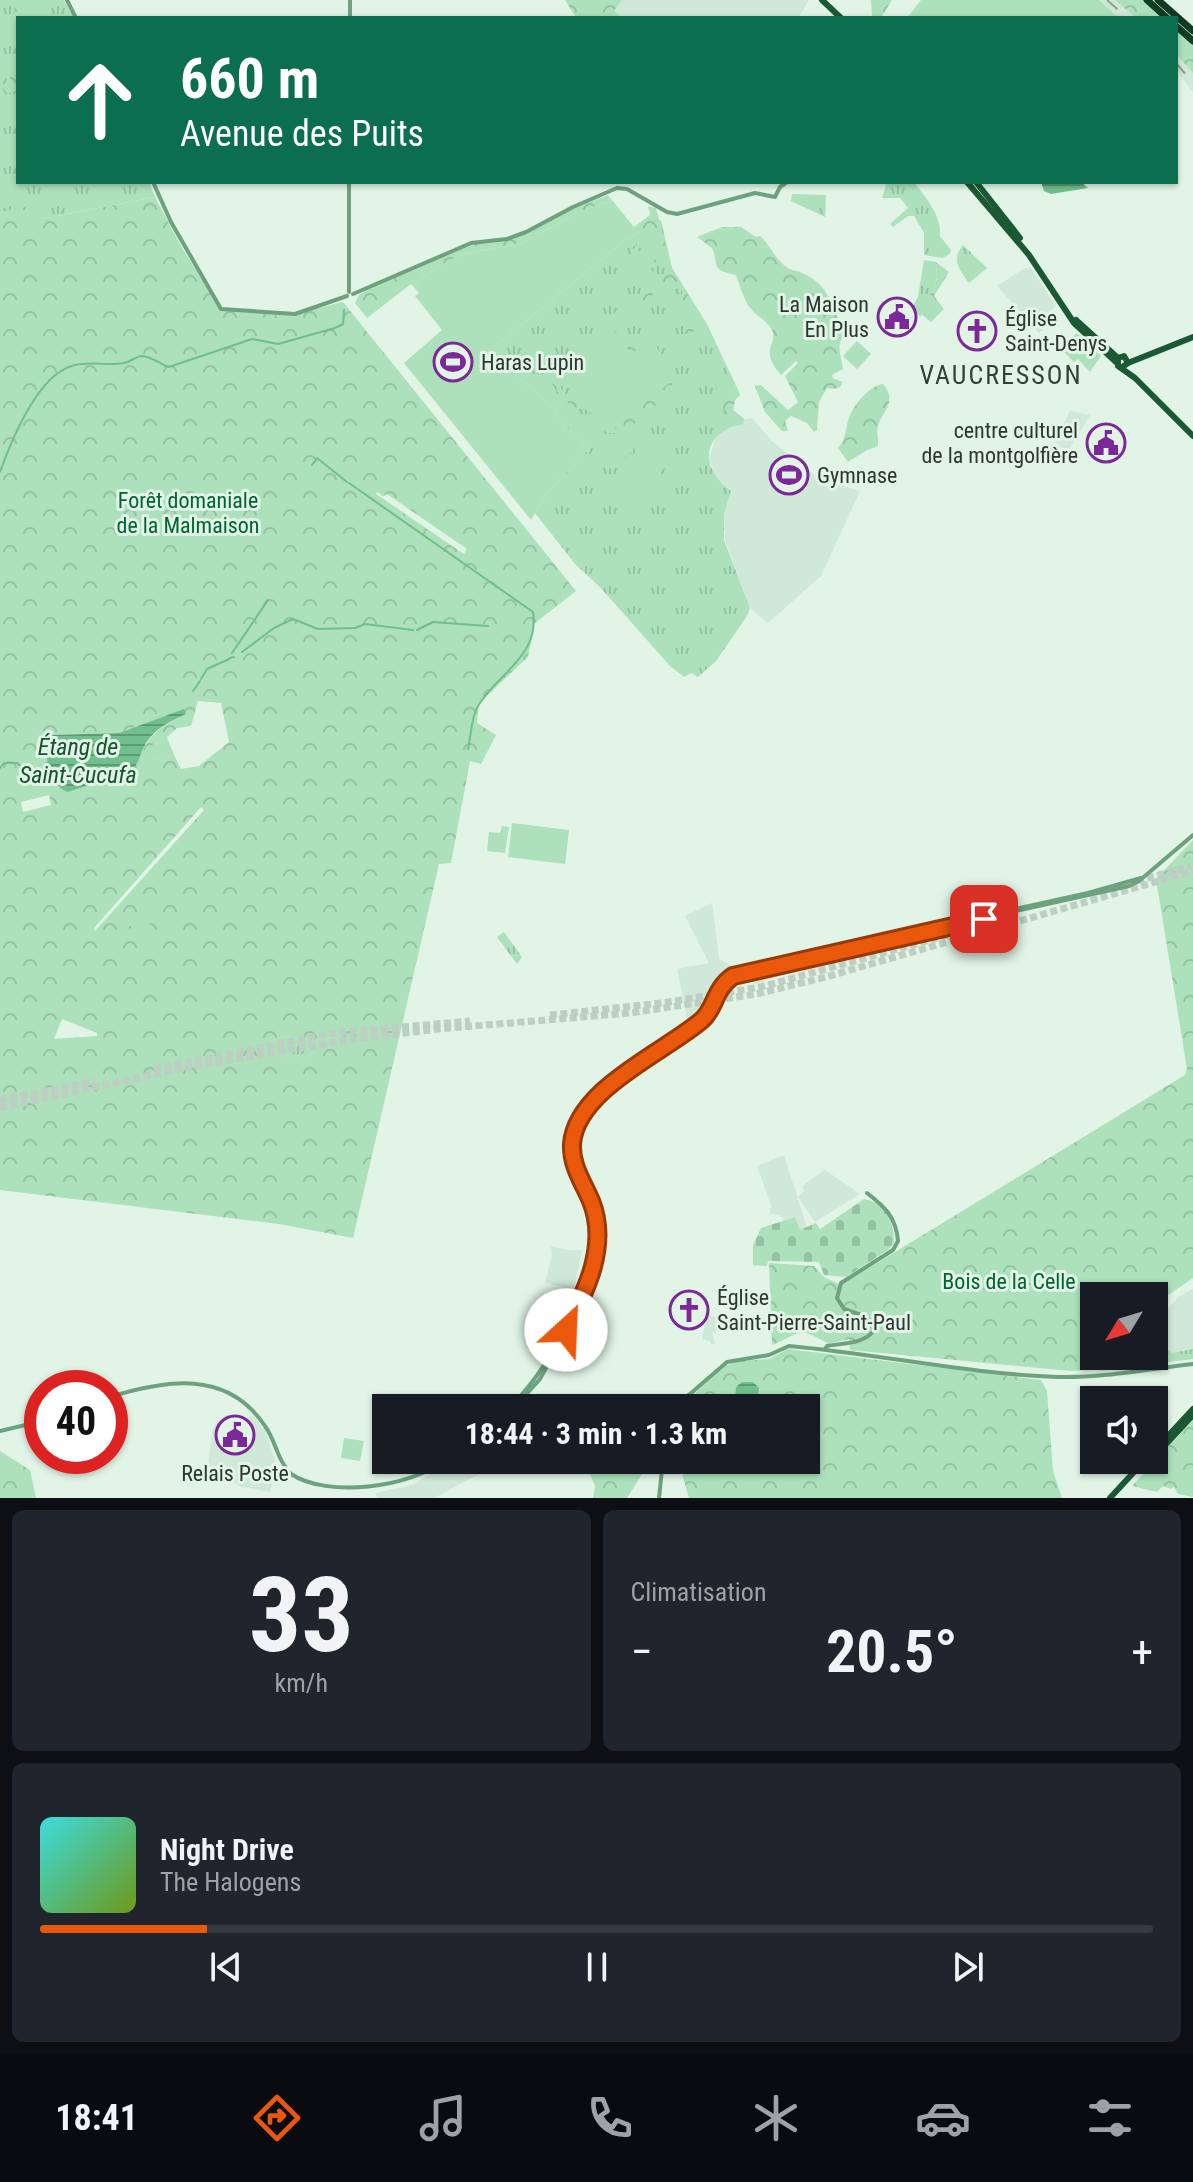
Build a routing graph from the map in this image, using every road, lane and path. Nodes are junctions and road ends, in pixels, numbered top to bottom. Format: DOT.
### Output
graph roads {
  1 [pos="822,0"];
  2 [pos="828,0"];
  3 [pos="1147,0"];
  4 [pos="1158,0"];
  5 [pos="840,16"];
  6 [pos="1165,16"];
  7 [pos="1176,16"];
  8 [pos="1178,18"];
  9 [pos="1178,28"];
  10 [pos="1193,31"];
  11 [pos="1193,41"];
  12 [pos="154,184"];
  13 [pos="349,184"];
  14 [pos="784,184"];
  15 [pos="969,184"];
  16 [pos="978,184"];
  17 [pos="1029,255"];
  18 [pos="350,294"];
  19 [pos="1193,337"];
  20 [pos="1123,363"];
  21 [pos="1193,436"];
  22 [pos="1193,835"];
  23 [pos="867,1193"];
  24 [pos="846,1342"];
  25 [pos="824,1350"];
  26 [pos="847,1353"];
  27 [pos="1193,1364"];
  28 [pos="128,1392"];
  29 [pos="528,1394"];
  30 [pos="690,1394"];
  31 [pos="1193,1409"];
  32 [pos="1193,1415"];
  33 [pos="24,1425"];
  34 [pos="0,1431"];
  35 [pos="1168,1436"];
  36 [pos="1168,1441"];
  37 [pos="424,1474"];
  38 [pos="662,1474"];
  39 [pos="1136,1474"];
  40 [pos="659,1498"];
  41 [pos="1113,1498"];
  1 -- 5 [label="main road"];
  2 -- 5 [label="main road"];
  3 -- 6 [label="highway"];
  4 -- 7 [label="highway"];
  8 -- 10 [label="highway"];
  9 -- 11 [label="highway"];
  12 -- 18 [label="street"];
  13 -- 18 [label="street"];
  14 -- 18 [label="street"];
  15 -- 17 [label="main road"];
  16 -- 17 [label="main road"];
  17 -- 20 [label="main road"];
  19 -- 20 [label="main road"];
  20 -- 21 [label="main road"];
  22 -- 29 [label="street"];
  23 -- 24 [label="street"];
  24 -- 25 [label="street"];
  24 -- 26 [label="street"];
  25 -- 26 [label="street"];
  25 -- 30 [label="street"];
  26 -- 27 [label="street"];
  28 -- 37 [label="street"];
  31 -- 35 [label="main road"];
  32 -- 36 [label="main road"];
  33 -- 34 [label="street"];
  38 -- 40 [label="street"];
  39 -- 41 [label="main road"];
}
